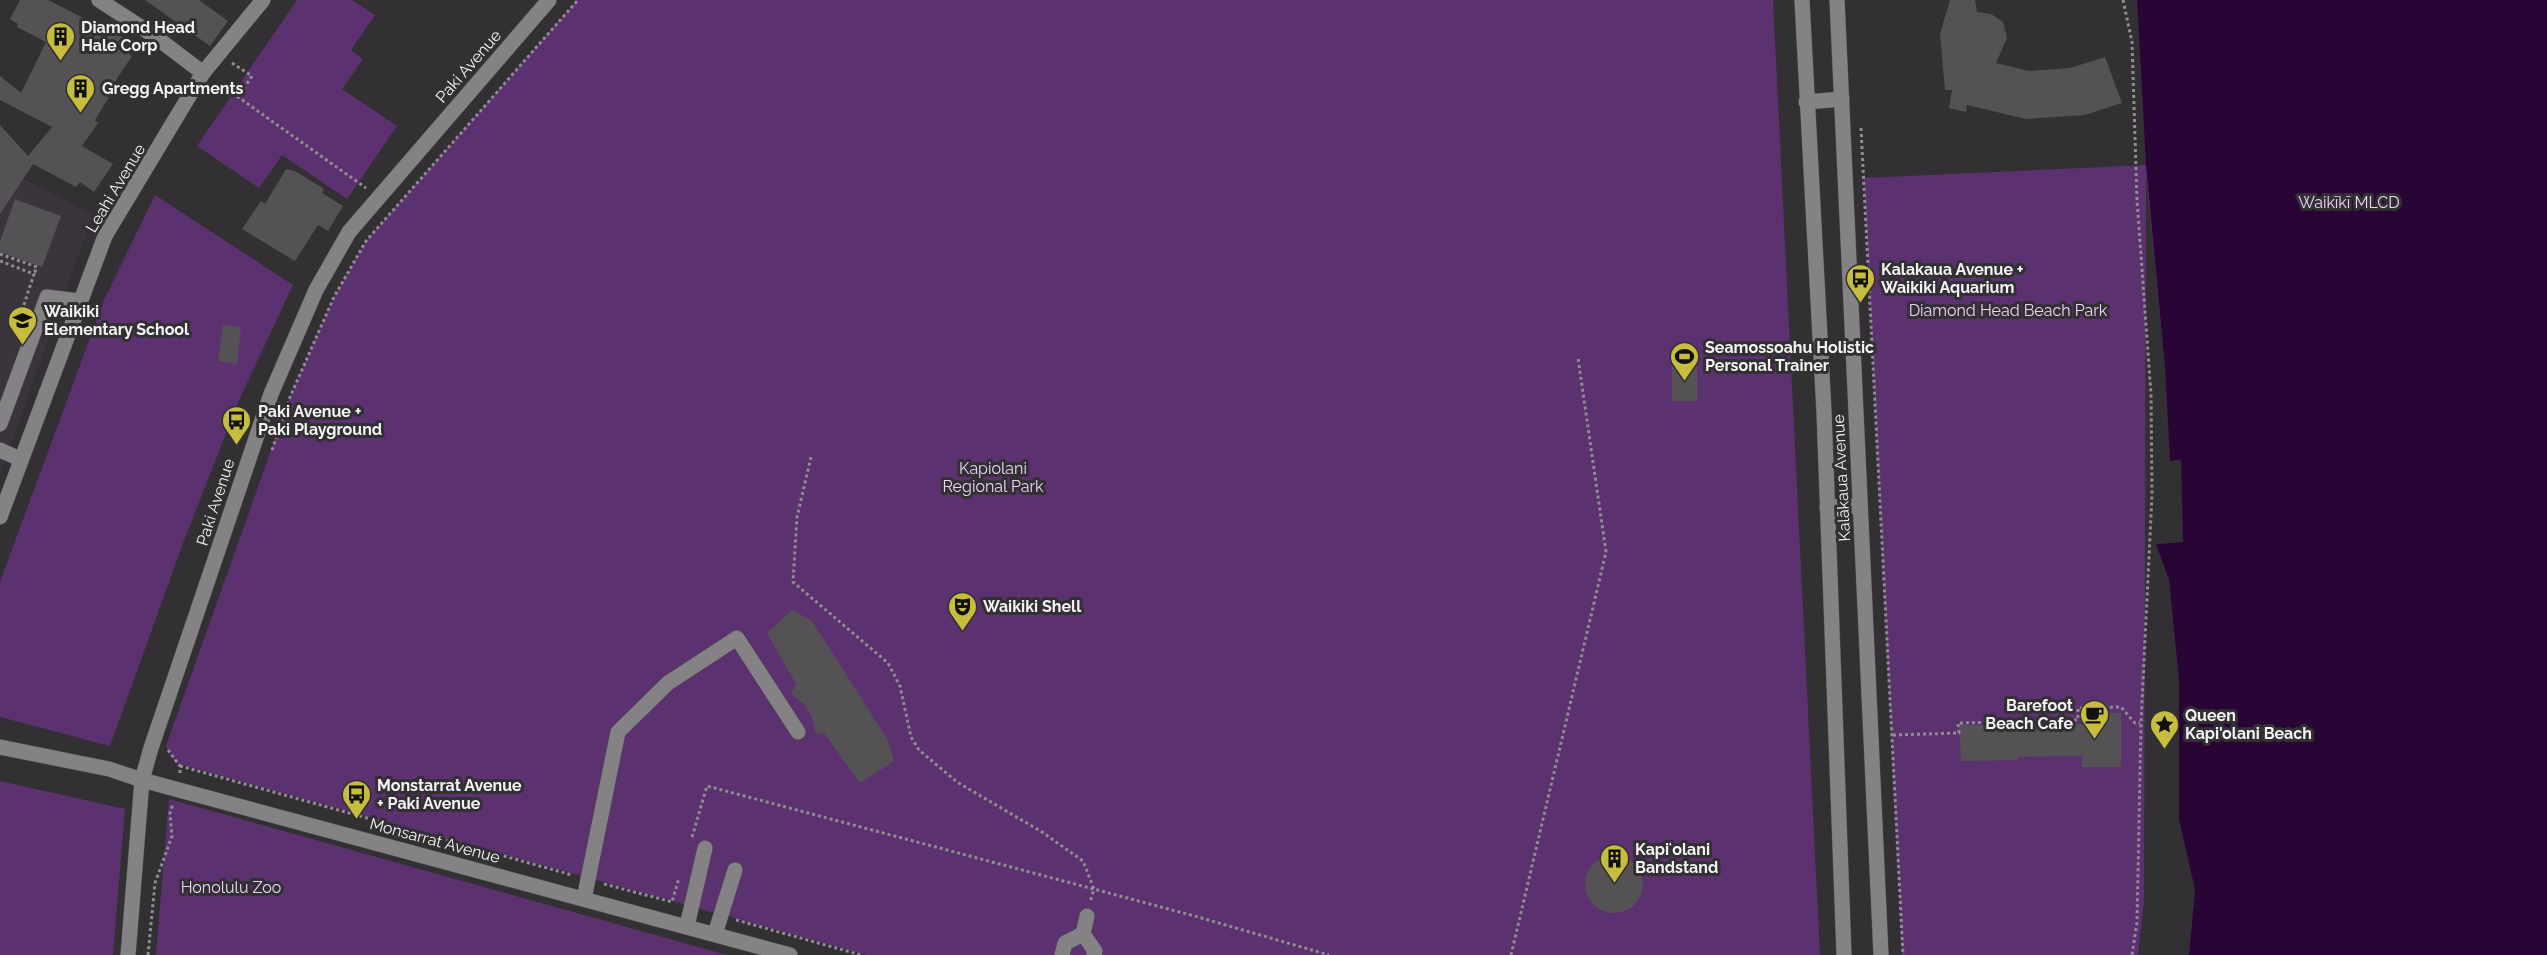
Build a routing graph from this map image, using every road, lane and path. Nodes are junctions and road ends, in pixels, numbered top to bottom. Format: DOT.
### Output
graph roads {
  1 [pos="99,0"];
  2 [pos="263,0"];
  3 [pos="549,0"];
  4 [pos="578,0"];
  5 [pos="1802,0"];
  6 [pos="1837,0"];
  7 [pos="2123,0"];
  8 [pos="228,61"];
  9 [pos="203,74"];
  10 [pos="1842,99"];
  11 [pos="1806,102"];
  12 [pos="1861,119"];
  13 [pos="379,197"];
  14 [pos="0,254"];
  15 [pos="0,261"];
  16 [pos="34,274"];
  17 [pos="79,301"];
  18 [pos="19,319"];
  19 [pos="1578,358"];
  20 [pos="0,424"];
  21 [pos="0,450"];
  22 [pos="270,453"];
  23 [pos="811,457"];
  24 [pos="20,459"];
  25 [pos="1860,506"];
  26 [pos="1827,507"];
  27 [pos="0,517"];
  28 [pos="2141,723"];
  29 [pos="798,732"];
  30 [pos="1893,735"];
  31 [pos="166,744"];
  32 [pos="0,747"];
  33 [pos="180,766"];
  34 [pos="181,771"];
  35 [pos="142,780"];
  36 [pos="170,813"];
  37 [pos="691,838"];
  38 [pos="705,848"];
  39 [pos="681,870"];
  40 [pos="735,870"];
  41 [pos="588,879"];
  42 [pos="1094,889"];
  43 [pos="584,898"];
  44 [pos="720,916"];
  45 [pos="1087,916"];
  46 [pos="687,926"];
  47 [pos="715,934"];
  48 [pos="1083,934"];
  49 [pos="128,955"];
  50 [pos="148,955"];
  51 [pos="790,955"];
  52 [pos="861,955"];
  53 [pos="1062,955"];
  54 [pos="1094,955"];
  55 [pos="1329,955"];
  56 [pos="1511,955"];
  57 [pos="1844,955"];
  58 [pos="1881,955"];
  59 [pos="1903,955"];
  60 [pos="2132,955"];
  1 -- 9 [label="street"];
  2 -- 9 [label="street, Leahi Avenue"];
  3 -- 13 [label="street, Paki Avenue"];
  4 -- 22 [label="path"];
  5 -- 11 [label="street, Kalākaua Avenue"];
  6 -- 10 [label="street, Kalākaua Avenue"];
  7 -- 28 [label="path"];
  8 -- 13 [label="path"];
  9 -- 17 [label="street, Leahi Avenue"];
  10 -- 11 [label="street"];
  10 -- 25 [label="street, Kalākaua Avenue"];
  11 -- 26 [label="street, Kalākaua Avenue"];
  12 -- 30 [label="path"];
  13 -- 35 [label="street, Paki Avenue"];
  14 -- 16 [label="path"];
  15 -- 16 [label="path"];
  16 -- 18 [label="path"];
  17 -- 20 [label="street"];
  17 -- 24 [label="street, Leahi Avenue"];
  19 -- 56 [label="path"];
  21 -- 24 [label="street"];
  23 -- 42 [label="path"];
  24 -- 27 [label="street, Leahi Avenue"];
  25 -- 26 [label="street"];
  25 -- 58 [label="street, Kalākaua Avenue"];
  26 -- 57 [label="street, Kalākaua Avenue"];
  28 -- 30 [label="path"];
  28 -- 60 [label="path"];
  29 -- 41 [label="street"];
  30 -- 59 [label="path"];
  31 -- 33 [label="path"];
  32 -- 35 [label="street, Monsarrat Avenue"];
  33 -- 34 [label="path"];
  33 -- 41 [label="path"];
  35 -- 43 [label="street, Monsarrat Avenue"];
  35 -- 49 [label="street, Paki Avenue"];
  36 -- 50 [label="path"];
  37 -- 42 [label="path"];
  38 -- 46 [label="street"];
  39 -- 41 [label="path"];
  40 -- 44 [label="street"];
  41 -- 43 [label="street"];
  42 -- 55 [label="path"];
  43 -- 46 [label="street, Monsarrat Avenue"];
  44 -- 47 [label="street"];
  44 -- 52 [label="path"];
  45 -- 48 [label="street"];
  46 -- 47 [label="street, Monsarrat Avenue"];
  47 -- 51 [label="street, Monsarrat Avenue"];
  48 -- 53 [label="street"];
  48 -- 54 [label="street"];
}
